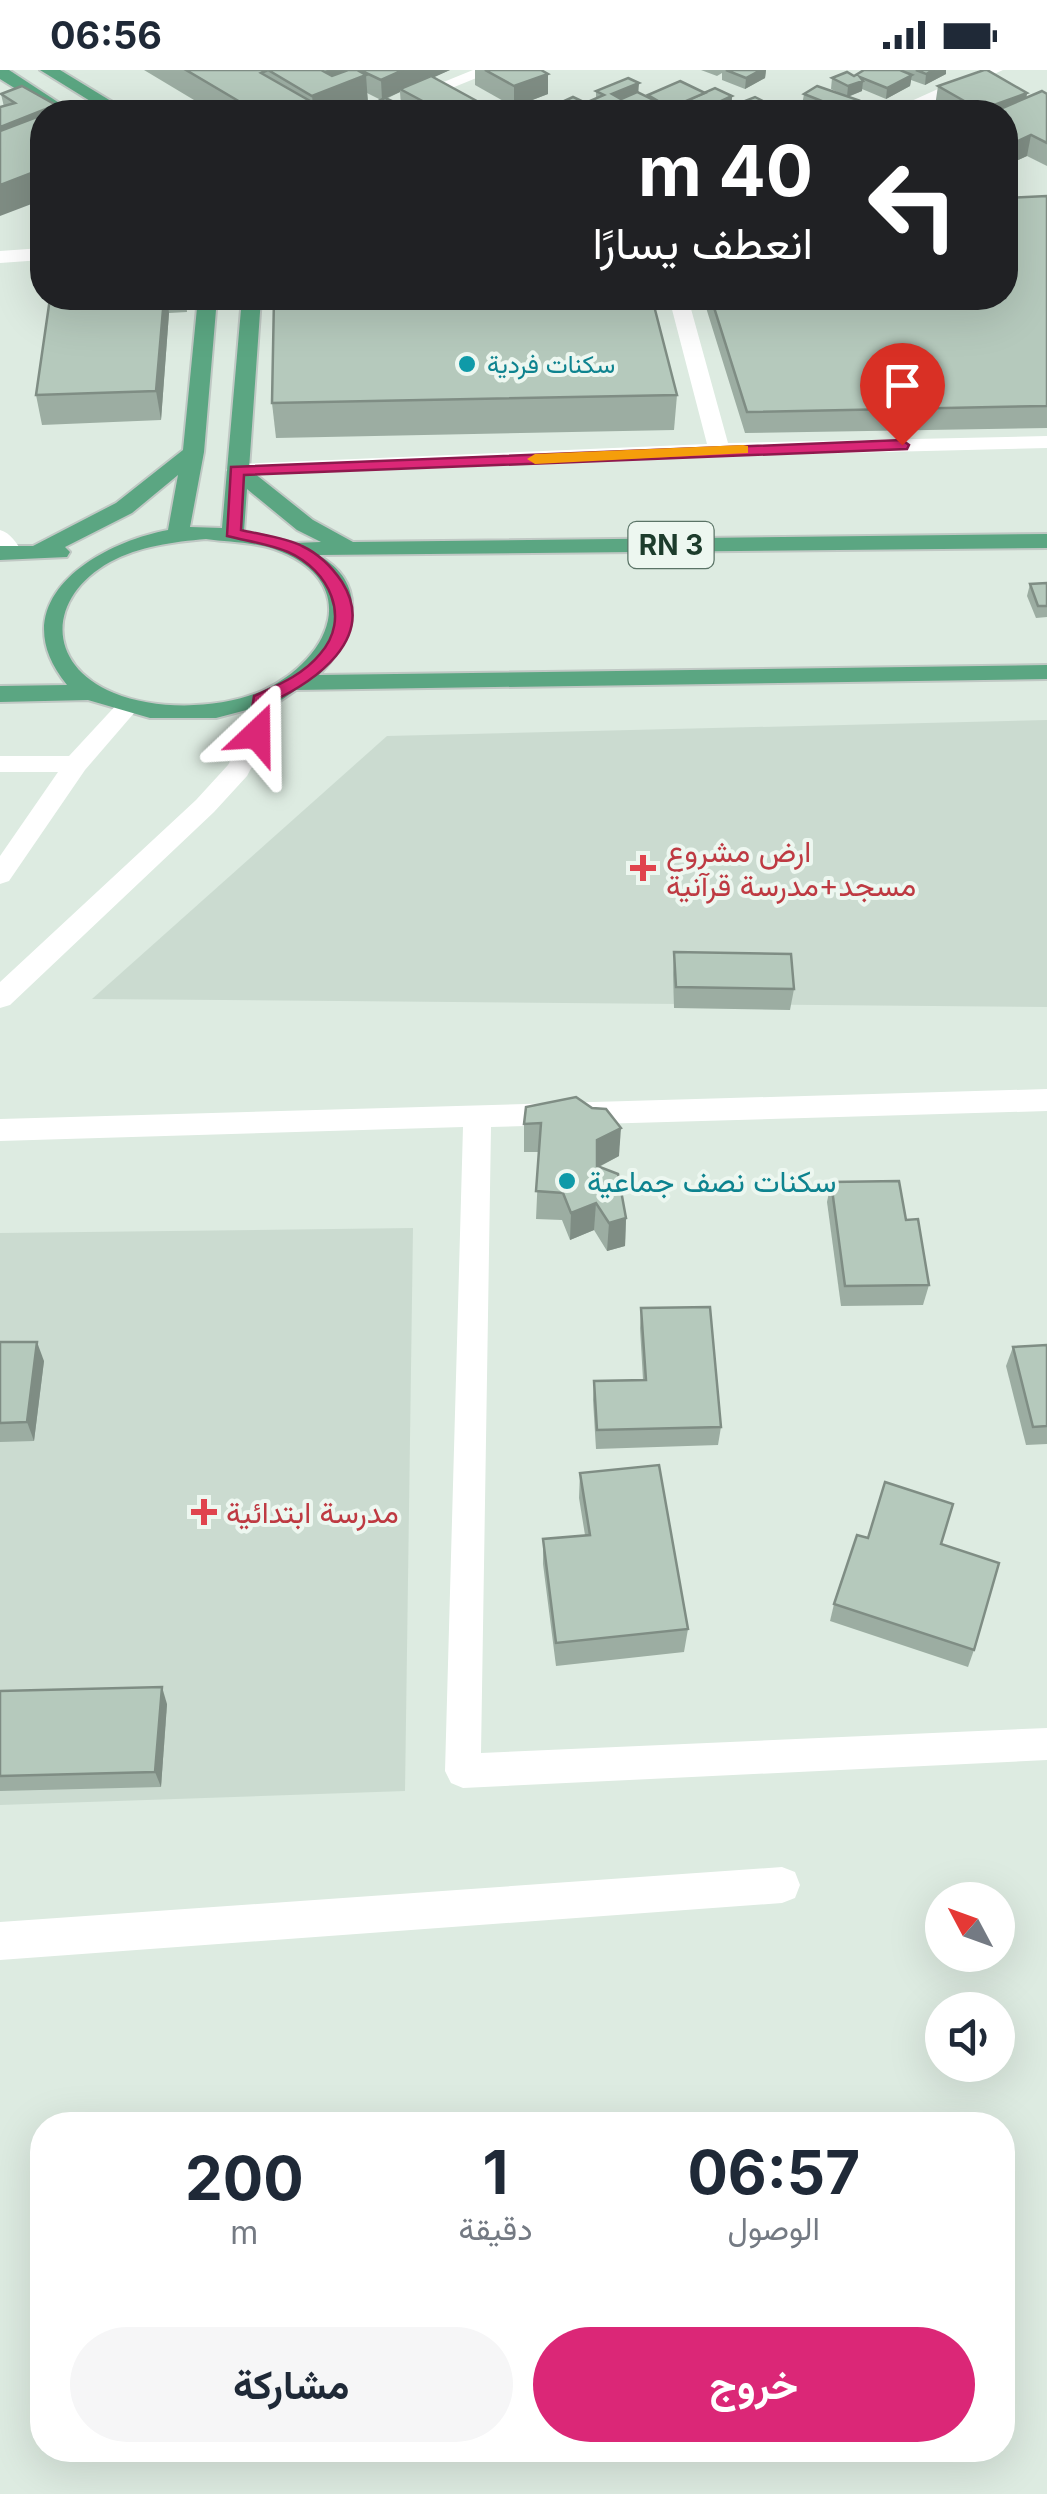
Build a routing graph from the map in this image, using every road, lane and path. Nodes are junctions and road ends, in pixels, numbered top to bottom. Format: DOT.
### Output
graph roads {
  1 [pos="48,70"];
  2 [pos="488,70"];
  3 [pos="994,70"];
  4 [pos="0,72"];
  5 [pos="45,100"];
  6 [pos="99,100"];
  7 [pos="410,100"];
  8 [pos="924,100"];
  9 [pos="30,254"];
  10 [pos="0,257"];
  11 [pos="207,310"];
  12 [pos="251,310"];
  13 [pos="681,310"];
  14 [pos="1047,442"];
  15 [pos="720,450"];
  16 [pos="194,452"];
  17 [pos="236,470"];
  18 [pos="233,533"];
  19 [pos="178,534"];
  20 [pos="1047,541"];
  21 [pos="4,548"];
  22 [pos="351,548"];
  23 [pos="295,549"];
  24 [pos="117,551"];
  25 [pos="38,552"];
  26 [pos="1047,672"];
  27 [pos="298,683"];
  28 [pos="90,692"];
  29 [pos="0,694"];
  30 [pos="260,700"];
  31 [pos="127,707"];
  32 [pos="0,764"];
  33 [pos="76,764"];
  34 [pos="0,876"];
  35 [pos="0,998"];
  36 [pos="1047,1100"];
  37 [pos="477,1118"];
  38 [pos="0,1130"];
  39 [pos="1047,1744"];
  40 [pos="782,1884"];
  41 [pos="0,1941"];
  1 -- 6 [label="main road"];
  2 -- 7 [label="street"];
  3 -- 8 [label="street"];
  4 -- 5 [label="main road"];
  9 -- 10 [label="street"];
  11 -- 16 [label="main road"];
  12 -- 17 [label="main road"];
  13 -- 15 [label="street"];
  14 -- 15 [label="street"];
  15 -- 17 [label="street"];
  16 -- 19 [label="main road"];
  16 -- 25 [label="main road"];
  17 -- 18 [label="main road"];
  17 -- 22 [label="main road"];
  18 -- 19 [label="main road"];
  18 -- 23 [label="main road"];
  19 -- 24 [label="main road"];
  20 -- 22 [label="main road, RN 3"];
  21 -- 25 [label="main road"];
  22 -- 23 [label="main road, RN 3"];
  23 -- 27 [label="main road"];
  24 -- 25 [label="main road"];
  24 -- 28 [label="main road"];
  26 -- 27 [label="main road"];
  27 -- 30 [label="main road"];
  28 -- 29 [label="main road"];
  28 -- 31 [label="main road"];
  30 -- 31 [label="main road"];
  30 -- 35 [label="street"];
  31 -- 33 [label="street"];
  32 -- 33 [label="street"];
  33 -- 34 [label="street"];
  36 -- 37 [label="street"];
  37 -- 38 [label="street"];
  37 -- 39 [label="street"];
  40 -- 41 [label="street"];
}
